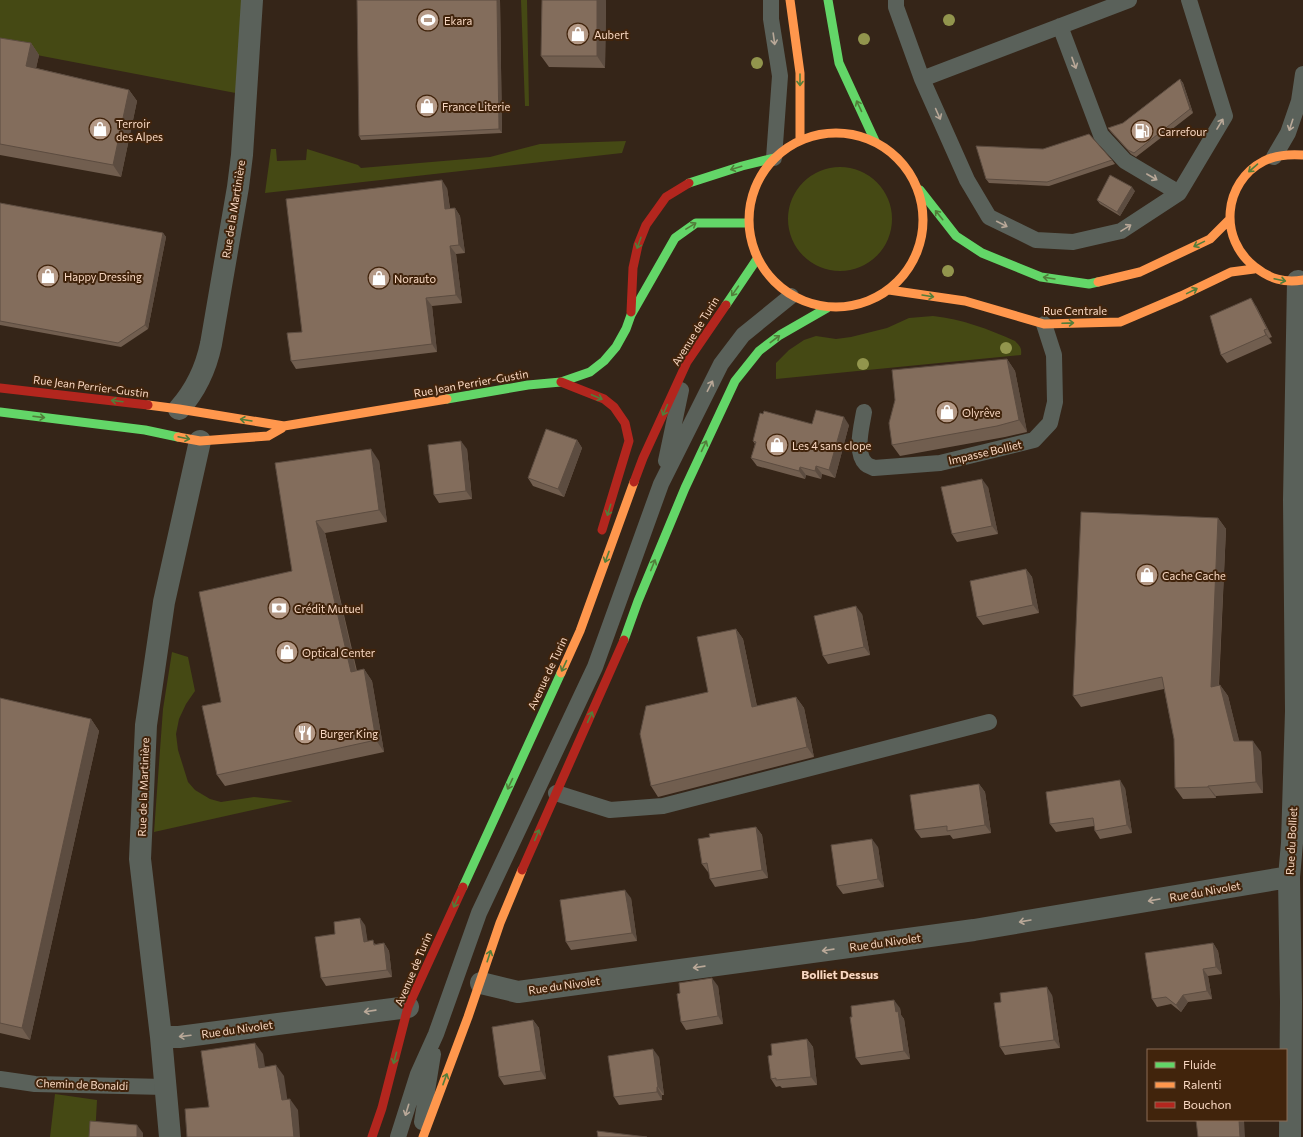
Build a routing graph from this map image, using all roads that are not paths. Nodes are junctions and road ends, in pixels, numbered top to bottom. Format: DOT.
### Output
graph roads {
  1 [pos="252,0"];
  2 [pos="771,0"];
  3 [pos="790,0"];
  4 [pos="828,0"];
  5 [pos="896,0"];
  6 [pos="1129,0"];
  7 [pos="1189,0"];
  8 [pos="1060,26"];
  9 [pos="1303,74"];
  10 [pos="922,79"];
  11 [pos="800,140"];
  12 [pos="875,141"];
  13 [pos="1303,155"];
  14 [pos="1274,157"];
  15 [pos="774,158"];
  16 [pos="917,186"];
  17 [pos="1180,193"];
  18 [pos="1229,220"];
  19 [pos="748,223"];
  20 [pos="757,259"];
  21 [pos="1254,269"];
  22 [pos="1301,281"];
  23 [pos="889,290"];
  24 [pos="791,296"];
  25 [pos="827,308"];
  26 [pos="631,315"];
  27 [pos="1044,324"];
  28 [pos="687,362"];
  29 [pos="560,382"];
  30 [pos="0,388"];
  31 [pos="0,412"];
  32 [pos="864,412"];
  33 [pos="167,416"];
  34 [pos="284,426"];
  35 [pos="145,430"];
  36 [pos="200,441"];
  37 [pos="661,484"];
  38 [pos="598,541"];
  39 [pos="578,607"];
  40 [pos="580,631"];
  41 [pos="989,722"];
  42 [pos="556,793"];
  43 [pos="1289,876"];
  44 [pos="480,983"];
  45 [pos="408,1007"];
  46 [pos="436,1034"];
  47 [pos="161,1037"];
  48 [pos="0,1079"];
  49 [pos="165,1087"];
  50 [pos="170,1137"];
  51 [pos="372,1137"];
  52 [pos="398,1137"];
  53 [pos="421,1137"];
  54 [pos="1290,1137"];
  1 -- 33 [label="street, Rue de la Martinière"];
  2 -- 15 [label="lane, one-way"];
  3 -- 11 [label="main road, one-way"];
  12 -- 4 [label="main road, one-way"];
  5 -- 10 [label="lane"];
  6 -- 8 [label="lane"];
  17 -- 7 [label="lane, one-way"];
  8 -- 10 [label="lane"];
  8 -- 17 [label="lane, one-way"];
  9 -- 14 [label="lane, one-way"];
  10 -- 17 [label="lane, one-way"];
  11 -- 12 [label="main road"];
  11 -- 15 [label="main road"];
  12 -- 16 [label="main road"];
  13 -- 14 [label="main road"];
  14 -- 18 [label="main road, one-way"];
  15 -- 19 [label="main road"];
  15 -- 26 [label="main road, Rue Jean Perrier-Gustin, one-way"];
  18 -- 16 [label="main road, one-way"];
  16 -- 23 [label="main road"];
  18 -- 21 [label="main road"];
  19 -- 20 [label="main road"];
  26 -- 19 [label="main road, Rue Jean Perrier-Gustin, one-way"];
  20 -- 24 [label="main road"];
  20 -- 28 [label="main road, Avenue de Turin, one-way"];
  21 -- 22 [label="main road, one-way"];
  27 -- 21 [label="main road, Rue Centrale, one-way"];
  22 -- 43 [label="street, Rue du Bolliet"];
  23 -- 25 [label="main road"];
  23 -- 27 [label="main road, Rue Centrale, one-way"];
  24 -- 25 [label="main road"];
  37 -- 24 [label="lane, one-way"];
  42 -- 25 [label="main road, one-way"];
  26 -- 29 [label="main road, Rue Jean Perrier-Gustin"];
  27 -- 32 [label="lane, Impasse Bolliet"];
  28 -- 37 [label="lane"];
  28 -- 40 [label="main road, Avenue de Turin, one-way"];
  29 -- 34 [label="main road, Rue Jean Perrier-Gustin"];
  29 -- 38 [label="main road, one-way"];
  33 -- 30 [label="main road, Rue Jean Perrier-Gustin, one-way"];
  31 -- 35 [label="main road, Rue Jean Perrier-Gustin, one-way"];
  34 -- 33 [label="main road, Rue Jean Perrier-Gustin, one-way"];
  33 -- 35 [label="main road"];
  34 -- 36 [label="main road, Rue Jean Perrier-Gustin"];
  35 -- 36 [label="main road, Rue Jean Perrier-Gustin, one-way"];
  36 -- 47 [label="street, Rue de la Martinière"];
  37 -- 46 [label="lane"];
  39 -- 40 [label="main road"];
  40 -- 45 [label="main road, Avenue de Turin, one-way"];
  41 -- 42 [label="lane"];
  44 -- 42 [label="main road, one-way"];
  43 -- 44 [label="street, Rue du Nivolet, one-way"];
  43 -- 54 [label="street, Rue du Bolliet"];
  53 -- 44 [label="main road, one-way"];
  45 -- 47 [label="street, Rue du Nivolet, one-way"];
  45 -- 51 [label="main road, Avenue de Turin, one-way"];
  46 -- 52 [label="lane, one-way"];
  46 -- 53 [label="lane"];
  47 -- 49 [label="street, Rue de la Martinière"];
  48 -- 49 [label="lane, Chemin de Bonaldi"];
  49 -- 50 [label="street, Rue de la Martinière"];
}
